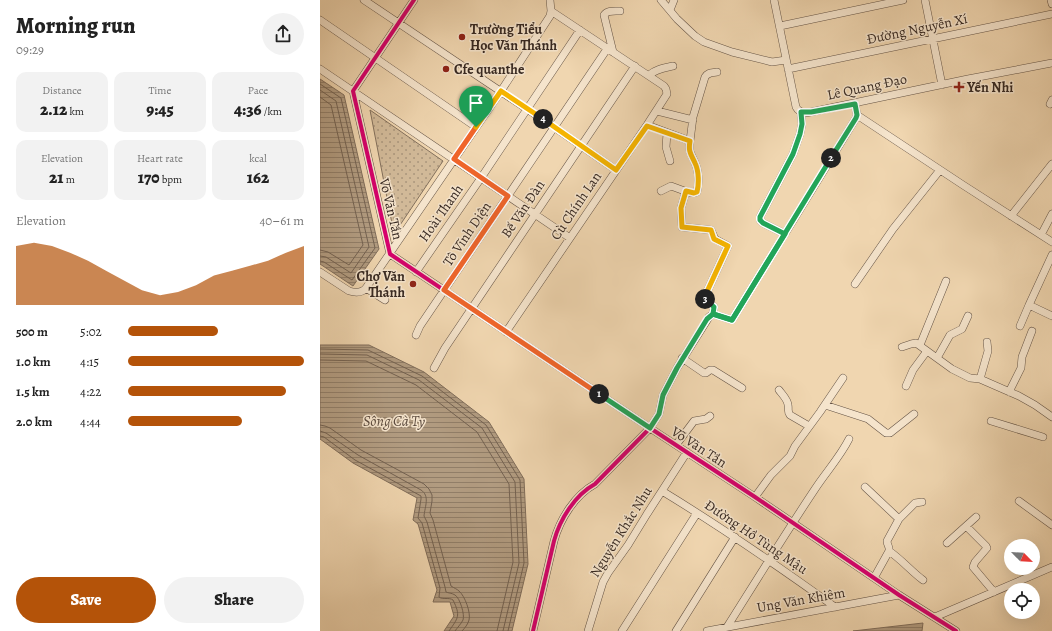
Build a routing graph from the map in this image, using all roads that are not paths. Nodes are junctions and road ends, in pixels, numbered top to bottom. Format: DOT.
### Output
graph roads {
  1 [pos="364,0"];
  2 [pos="414,0"];
  3 [pos="550,0"];
  4 [pos="661,0"];
  5 [pos="674,0"];
  6 [pos="774,0"];
  7 [pos="903,0"];
  8 [pos="925,0"];
  9 [pos="1051,0"];
  10 [pos="1052,4"];
  11 [pos="620,10"];
  12 [pos="670,10"];
  13 [pos="551,11"];
  14 [pos="1052,14"];
  15 [pos="320,20"];
  16 [pos="398,23"];
  17 [pos="780,26"];
  18 [pos="580,30"];
  19 [pos="933,39"];
  20 [pos="610,50"];
  21 [pos="375,58"];
  22 [pos="786,60"];
  23 [pos="1052,63"];
  24 [pos="635,66"];
  25 [pos="673,66"];
  26 [pos="320,69"];
  27 [pos="788,69"];
  28 [pos="717,72"];
  29 [pos="649,75"];
  30 [pos="942,85"];
  31 [pos="353,91"];
  32 [pos="501,91"];
  33 [pos="855,104"];
  34 [pos="527,109"];
  35 [pos="657,110"];
  36 [pos="801,112"];
  37 [pos="857,115"];
  38 [pos="693,120"];
  39 [pos="647,126"];
  40 [pos="476,127"];
  41 [pos="554,127"];
  42 [pos="667,133"];
  43 [pos="690,141"];
  44 [pos="582,146"];
  45 [pos="454,159"];
  46 [pos="670,161"];
  47 [pos="1052,164"];
  48 [pos="616,170"];
  49 [pos="940,170"];
  50 [pos="481,178"];
  51 [pos="661,191"];
  52 [pos="686,191"];
  53 [pos="508,196"];
  54 [pos="1052,214"];
  55 [pos="534,215"];
  56 [pos="1011,216"];
  57 [pos="785,234"];
  58 [pos="1041,235"];
  59 [pos="570,238"];
  60 [pos="1052,242"];
  61 [pos="390,254"];
  62 [pos="1052,255"];
  63 [pos="320,272"];
  64 [pos="416,272"];
  65 [pos="946,281"];
  66 [pos="855,284"];
  67 [pos="364,290"];
  68 [pos="444,290"];
  69 [pos="385,300"];
  70 [pos="1029,305"];
  71 [pos="471,308"];
  72 [pos="713,314"];
  73 [pos="968,316"];
  74 [pos="1052,316"];
  75 [pos="1020,326"];
  76 [pos="1032,331"];
  77 [pos="506,332"];
  78 [pos="416,335"];
  79 [pos="987,342"];
  80 [pos="920,345"];
  81 [pos="902,347"];
  82 [pos="927,351"];
  83 [pos="682,358"];
  84 [pos="937,358"];
  85 [pos="434,368"];
  86 [pos="843,378"];
  87 [pos="980,379"];
  88 [pos="906,386"];
  89 [pos="742,388"];
  90 [pos="779,390"];
  91 [pos="1010,392"];
  92 [pos="825,405"];
  93 [pos="914,414"];
  94 [pos="710,416"];
  95 [pos="1052,417"];
  96 [pos="991,420"];
  97 [pos="809,426"];
  98 [pos="650,428"];
  99 [pos="1043,437"];
  100 [pos="849,438"];
  101 [pos="676,445"];
  102 [pos="687,452"];
  103 [pos="865,486"];
  104 [pos="662,491"];
  105 [pos="755,497"];
  106 [pos="922,502"];
  107 [pos="1019,502"];
  108 [pos="697,513"];
  109 [pos="976,517"];
  110 [pos="899,519"];
  111 [pos="794,523"];
  112 [pos="1052,525"];
  113 [pos="967,527"];
  114 [pos="735,537"];
  115 [pos="947,544"];
  116 [pos="889,551"];
  117 [pos="769,560"];
  118 [pos="1052,568"];
  119 [pos="874,578"];
  120 [pos="923,580"];
  121 [pos="994,592"];
  122 [pos="900,595"];
  123 [pos="835,607"];
  124 [pos="935,617"];
  125 [pos="727,627"];
  126 [pos="945,627"];
  127 [pos="532,631"];
  128 [pos="588,631"];
  129 [pos="622,631"];
  130 [pos="676,631"];
  131 [pos="707,631"];
  132 [pos="956,631"];
  1 -- 16 [label="street"];
  2 -- 16 [label="street"];
  3 -- 13 [label="street"];
  4 -- 12 [label="street"];
  5 -- 12 [label="street"];
  6 -- 17 [label="street"];
  7 -- 17 [label="street"];
  8 -- 19 [label="street"];
  9 -- 10 [label="street"];
  11 -- 20 [label="street"];
  12 -- 22 [label="street"];
  13 -- 18 [label="street"];
  13 -- 32 [label="street"];
  14 -- 19 [label="street, Đường Nguyễn Xí"];
  15 -- 21 [label="street"];
  16 -- 21 [label="street"];
  16 -- 32 [label="street"];
  17 -- 22 [label="street"];
  18 -- 20 [label="street"];
  18 -- 34 [label="street, Hoài Thanh"];
  19 -- 27 [label="street, Đường Nguyễn Xí"];
  19 -- 30 [label="street"];
  20 -- 24 [label="street"];
  20 -- 41 [label="street, Tô Vĩnh Diện"];
  21 -- 31 [label="street"];
  21 -- 40 [label="street"];
  22 -- 27 [label="street"];
  23 -- 30 [label="street, Lê Quang Đạo"];
  24 -- 29 [label="street"];
  24 -- 44 [label="street, Bế Văn Đàn"];
  25 -- 29 [label="street"];
  26 -- 31 [label="street"];
  27 -- 36 [label="street"];
  28 -- 38 [label="street"];
  29 -- 35 [label="street, Cù Chính Lan"];
  30 -- 33 [label="street, Lê Quang Đạo"];
  31 -- 45 [label="street"];
  31 -- 61 [label="street, Võ Văn Tần"];
  32 -- 34 [label="street"];
  32 -- 40 [label="street"];
  33 -- 36 [label="street, Lê Quang Đạo"];
  33 -- 37 [label="street"];
  34 -- 41 [label="street"];
  34 -- 50 [label="street, Hoài Thanh"];
  35 -- 38 [label="street"];
  35 -- 39 [label="street, Cù Chính Lan"];
  36 -- 57 [label="street"];
  37 -- 49 [label="street"];
  37 -- 57 [label="street"];
  38 -- 43 [label="street"];
  39 -- 42 [label="street"];
  39 -- 48 [label="street, Cù Chính Lan"];
  40 -- 45 [label="street"];
  41 -- 44 [label="street"];
  41 -- 53 [label="street, Tô Vĩnh Diện"];
  42 -- 43 [label="street"];
  42 -- 46 [label="street"];
  43 -- 52 [label="street"];
  44 -- 48 [label="street"];
  44 -- 55 [label="street, Bế Văn Đàn"];
  45 -- 50 [label="street"];
  45 -- 61 [label="street"];
  47 -- 56 [label="street"];
  48 -- 59 [label="street, Cù Chính Lan"];
  49 -- 56 [label="street"];
  49 -- 66 [label="street"];
  50 -- 53 [label="street"];
  50 -- 64 [label="street, Hoài Thanh"];
  51 -- 52 [label="street"];
  52 -- 72 [label="street"];
  53 -- 55 [label="street"];
  53 -- 68 [label="street, Tô Vĩnh Diện"];
  54 -- 58 [label="street"];
  55 -- 59 [label="street"];
  55 -- 71 [label="street, Bế Văn Đàn"];
  56 -- 58 [label="street"];
  57 -- 72 [label="street"];
  58 -- 60 [label="street"];
  59 -- 77 [label="street, Cù Chính Lan"];
  61 -- 64 [label="street, Võ Văn Tần"];
  61 -- 67 [label="street"];
  62 -- 70 [label="street"];
  63 -- 67 [label="street"];
  64 -- 68 [label="street, Võ Văn Tần"];
  65 -- 80 [label="street"];
  67 -- 69 [label="street"];
  68 -- 71 [label="street, Võ Văn Tần"];
  68 -- 78 [label="street, Tô Vĩnh Diện"];
  70 -- 74 [label="street"];
  70 -- 75 [label="street"];
  71 -- 77 [label="street, Võ Văn Tần"];
  71 -- 85 [label="street, Bế Văn Đàn"];
  72 -- 83 [label="street"];
  73 -- 84 [label="street"];
  76 -- 91 [label="street"];
  77 -- 98 [label="street, Võ Văn Tần"];
  79 -- 87 [label="street"];
  80 -- 81 [label="street"];
  80 -- 82 [label="street"];
  82 -- 84 [label="street"];
  82 -- 88 [label="street"];
  83 -- 89 [label="street"];
  83 -- 98 [label="street"];
  84 -- 87 [label="street"];
  86 -- 92 [label="street"];
  87 -- 91 [label="street"];
  90 -- 97 [label="street"];
  91 -- 95 [label="street"];
  92 -- 93 [label="street"];
  92 -- 97 [label="street"];
  94 -- 101 [label="street"];
  96 -- 99 [label="street"];
  97 -- 105 [label="street"];
  98 -- 101 [label="street, Võ Văn Tần"];
  98 -- 127 [label="street"];
  100 -- 111 [label="street"];
  101 -- 102 [label="street, Võ Văn Tần"];
  102 -- 104 [label="street, Nguyễn Khắc Nhu"];
  102 -- 105 [label="street, Võ Văn Tần"];
  103 -- 110 [label="street"];
  104 -- 108 [label="street, Đường Hồ Tùng Mậu"];
  104 -- 128 [label="street, Nguyễn Khắc Nhu"];
  105 -- 111 [label="street, Võ Văn Tần"];
  106 -- 110 [label="street"];
  107 -- 112 [label="street"];
  108 -- 114 [label="street, Đường Hồ Tùng Mậu"];
  108 -- 129 [label="street"];
  109 -- 113 [label="street"];
  110 -- 116 [label="street"];
  111 -- 117 [label="street"];
  111 -- 119 [label="street, Võ Văn Tần"];
  113 -- 115 [label="street"];
  113 -- 121 [label="street"];
  114 -- 117 [label="street, Đường Hồ Tùng Mậu"];
  114 -- 130 [label="street"];
  116 -- 119 [label="street"];
  116 -- 120 [label="street"];
  117 -- 123 [label="street, Đường Hồ Tùng Mậu"];
  117 -- 125 [label="street"];
  118 -- 121 [label="street"];
  119 -- 122 [label="street, Võ Văn Tần"];
  121 -- 124 [label="street"];
  122 -- 123 [label="street, Ung Văn Khiêm"];
  122 -- 124 [label="street, Võ Văn Tần"];
  123 -- 125 [label="street, Ung Văn Khiêm"];
  124 -- 126 [label="street, Võ Văn Tần"];
  125 -- 131 [label="street, Ung Văn Khiêm"];
  126 -- 132 [label="street, Võ Văn Tần"];
}
